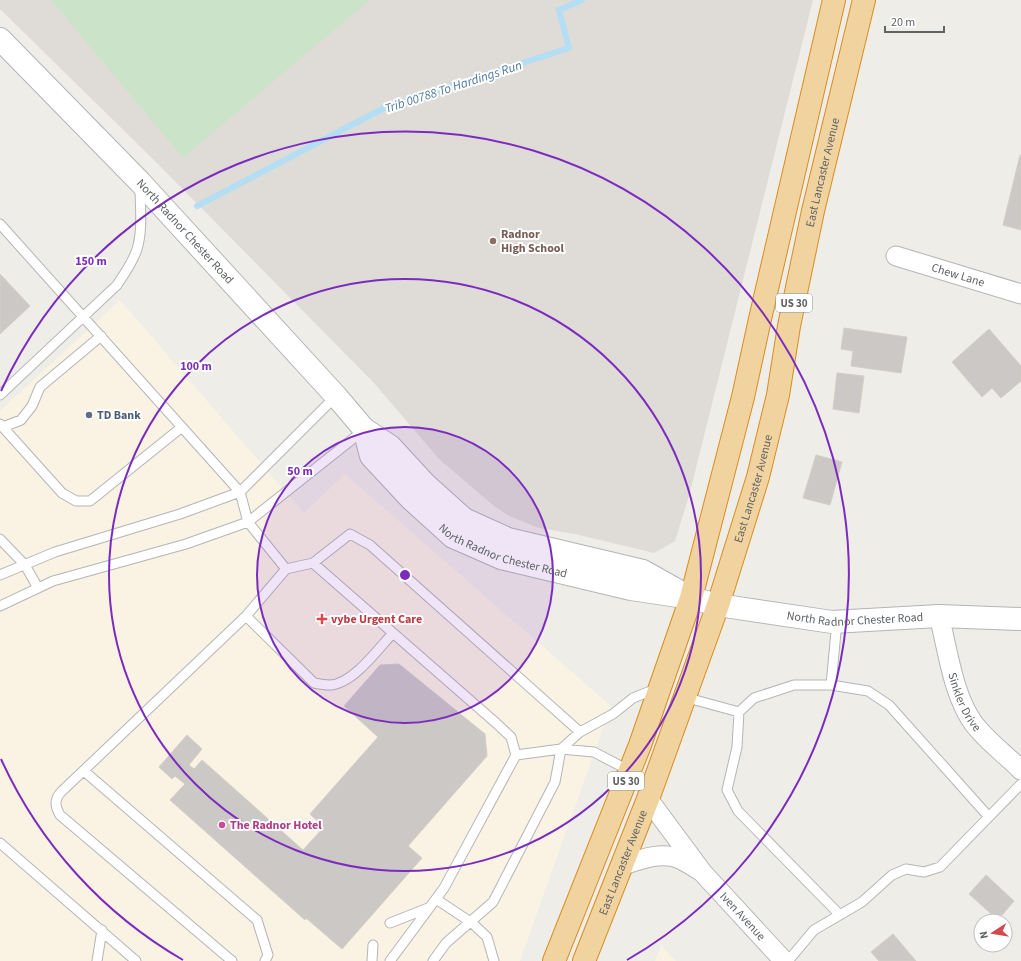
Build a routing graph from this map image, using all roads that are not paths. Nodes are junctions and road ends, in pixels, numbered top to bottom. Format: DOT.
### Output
graph roads {
  1 [pos="834,0"];
  2 [pos="864,0"];
  3 [pos="0,39"];
  4 [pos="140,182"];
  5 [pos="0,224"];
  6 [pos="896,256"];
  7 [pos="1021,294"];
  8 [pos="83,317"];
  9 [pos="101,336"];
  10 [pos="0,395"];
  11 [pos="336,396"];
  12 [pos="2,426"];
  13 [pos="182,427"];
  14 [pos="364,429"];
  15 [pos="240,492"];
  16 [pos="248,522"];
  17 [pos="0,539"];
  18 [pos="313,563"];
  19 [pos="25,565"];
  20 [pos="286,569"];
  21 [pos="0,575"];
  22 [pos="38,588"];
  23 [pos="691,598"];
  24 [pos="718,605"];
  25 [pos="0,606"];
  26 [pos="246,616"];
  27 [pos="939,616"];
  28 [pos="1021,619"];
  29 [pos="838,621"];
  30 [pos="393,633"];
  31 [pos="831,685"];
  32 [pos="660,687"];
  33 [pos="684,697"];
  34 [pos="739,712"];
  35 [pos="580,732"];
  36 [pos="561,749"];
  37 [pos="516,755"];
  38 [pos="1021,770"];
  39 [pos="84,771"];
  40 [pos="630,771"];
  41 [pos="1021,784"];
  42 [pos="648,799"];
  43 [pos="989,817"];
  44 [pos="0,843"];
  45 [pos="621,866"];
  46 [pos="702,872"];
  47 [pos="436,899"];
  48 [pos="430,908"];
  49 [pos="840,915"];
  50 [pos="472,922"];
  51 [pos="390,923"];
  52 [pos="102,930"];
  53 [pos="373,945"];
  54 [pos="98,961"];
  55 [pos="136,961"];
  56 [pos="232,961"];
  57 [pos="265,961"];
  58 [pos="372,961"];
  59 [pos="390,961"];
  60 [pos="433,961"];
  61 [pos="494,961"];
  62 [pos="554,961"];
  63 [pos="584,961"];
  64 [pos="784,961"];
  65 [pos="788,961"];
  1 -- 23 [label="highway, US 30"];
  2 -- 24 [label="highway, East Lancaster Avenue / US 30"];
  3 -- 4 [label="main road, North Radnor Chester Road"];
  4 -- 8 [label="lane"];
  4 -- 11 [label="main road, North Radnor Chester Road"];
  5 -- 8 [label="lane"];
  6 -- 7 [label="street, Chew Lane"];
  8 -- 9 [label="lane"];
  8 -- 10 [label="lane"];
  9 -- 12 [label="lane"];
  9 -- 13 [label="lane"];
  11 -- 14 [label="main road, North Radnor Chester Road"];
  11 -- 15 [label="lane"];
  12 -- 13 [label="lane"];
  13 -- 15 [label="lane"];
  14 -- 16 [label="lane"];
  14 -- 23 [label="main road, North Radnor Chester Road"];
  15 -- 16 [label="lane"];
  15 -- 19 [label="lane"];
  16 -- 20 [label="lane"];
  16 -- 22 [label="lane"];
  17 -- 19 [label="lane"];
  18 -- 20 [label="lane"];
  18 -- 30 [label="lane"];
  18 -- 35 [label="lane"];
  19 -- 21 [label="lane"];
  19 -- 22 [label="lane"];
  20 -- 26 [label="lane"];
  22 -- 25 [label="lane"];
  23 -- 24 [label="main road, North Radnor Chester Road"];
  23 -- 32 [label="highway, US 30"];
  24 -- 29 [label="main road, North Radnor Chester Road"];
  24 -- 33 [label="highway, East Lancaster Avenue / US 30"];
  26 -- 30 [label="lane"];
  26 -- 39 [label="lane"];
  27 -- 28 [label="main road, North Radnor Chester Road"];
  27 -- 29 [label="main road, North Radnor Chester Road"];
  27 -- 38 [label="street, Sinkler Drive"];
  29 -- 31 [label="lane"];
  30 -- 37 [label="lane"];
  31 -- 34 [label="lane"];
  31 -- 43 [label="lane"];
  32 -- 35 [label="lane"];
  32 -- 40 [label="highway, US 30"];
  33 -- 34 [label="lane"];
  33 -- 42 [label="highway, East Lancaster Avenue / US 30"];
  34 -- 49 [label="lane"];
  35 -- 36 [label="lane"];
  36 -- 37 [label="lane"];
  36 -- 40 [label="lane"];
  36 -- 50 [label="lane"];
  37 -- 47 [label="lane"];
  39 -- 56 [label="lane"];
  39 -- 57 [label="lane"];
  40 -- 62 [label="highway, US 30"];
  41 -- 43 [label="lane"];
  42 -- 45 [label="highway, East Lancaster Avenue / US 30"];
  42 -- 46 [label="street, Iven Avenue"];
  43 -- 49 [label="lane"];
  44 -- 52 [label="lane"];
  45 -- 46 [label="street, Iven Avenue"];
  45 -- 63 [label="highway, East Lancaster Avenue / US 30"];
  46 -- 64 [label="street, Iven Avenue"];
  47 -- 48 [label="lane"];
  47 -- 50 [label="lane"];
  48 -- 51 [label="lane"];
  48 -- 59 [label="lane"];
  49 -- 65 [label="lane"];
  50 -- 60 [label="lane"];
  50 -- 61 [label="lane"];
  52 -- 54 [label="lane"];
  52 -- 55 [label="lane"];
  53 -- 58 [label="lane"];
}
